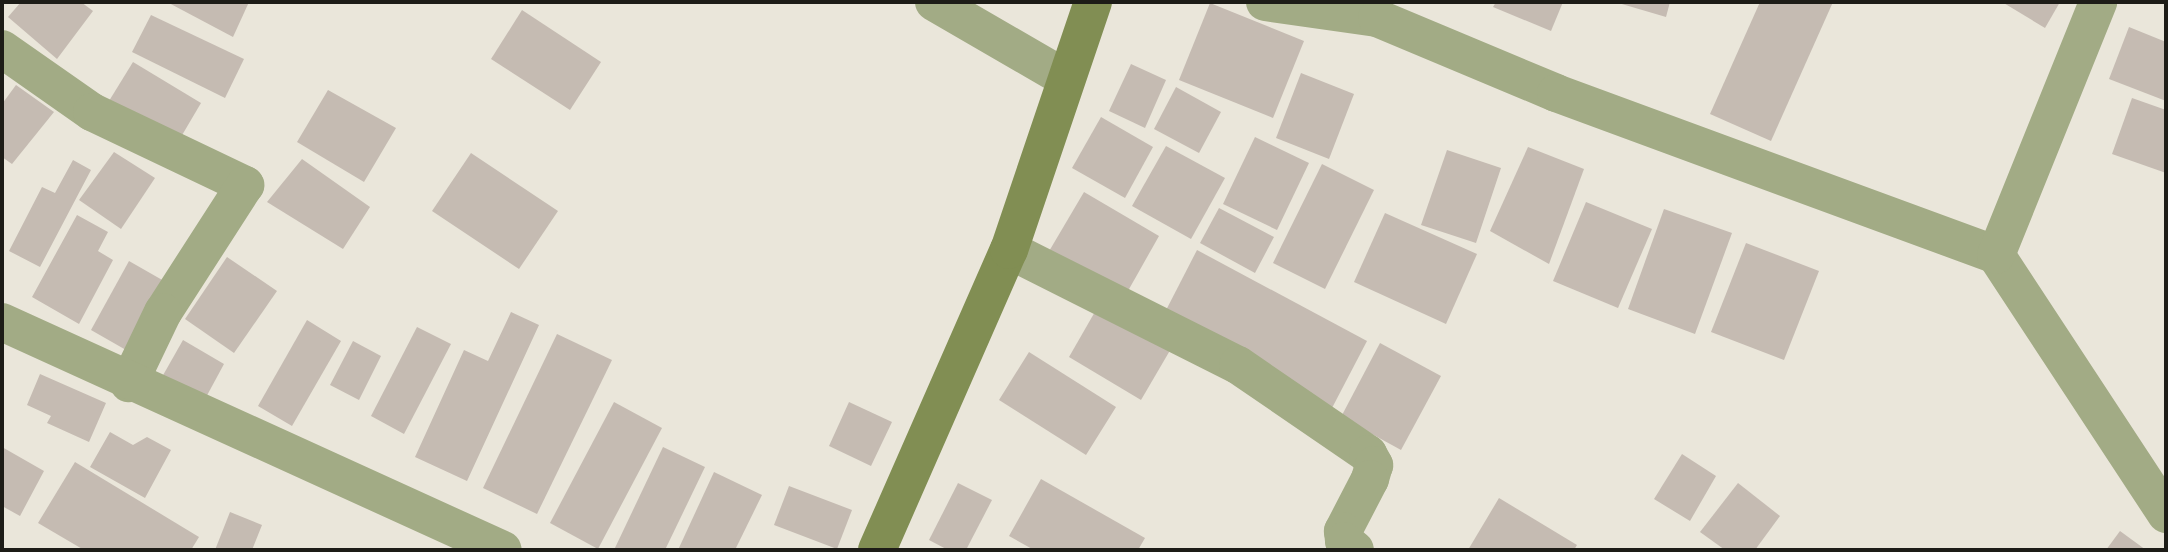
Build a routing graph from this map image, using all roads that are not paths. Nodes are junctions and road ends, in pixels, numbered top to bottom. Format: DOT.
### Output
graph roads {
  1 [pos="934,2"];
  2 [pos="1093,2"];
  3 [pos="1265,2"];
  4 [pos="2098,2"];
  5 [pos="2,49"];
  6 [pos="1065,78"];
  7 [pos="1009,250"];
  8 [pos="1996,255"];
  9 [pos="5,333"];
  10 [pos="129,383"];
  11 [pos="2166,514"];
  12 [pos="503,550"];
  13 [pos="877,550"];
  14 [pos="1355,550"];
  1 -- 6 [label="street"];
  2 -- 6 [label="main road"];
  3 -- 8 [label="street"];
  4 -- 8 [label="street"];
  5 -- 10 [label="street"];
  6 -- 7 [label="main road"];
  7 -- 13 [label="main road"];
  7 -- 14 [label="street"];
  8 -- 11 [label="street"];
  9 -- 10 [label="street"];
  10 -- 12 [label="street"];
}
